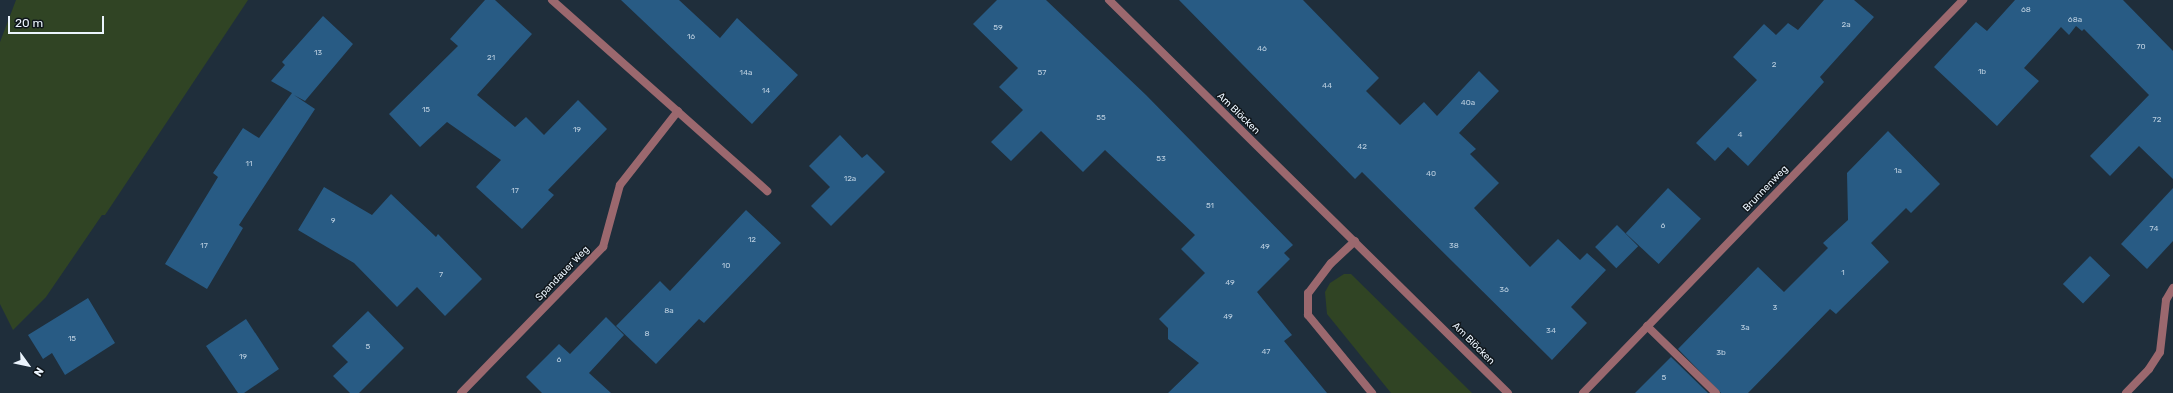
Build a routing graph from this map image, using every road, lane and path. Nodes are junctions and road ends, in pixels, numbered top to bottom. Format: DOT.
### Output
graph roads {
  1 [pos="552,0"];
  2 [pos="1109,0"];
  3 [pos="1963,0"];
  4 [pos="678,112"];
  5 [pos="768,192"];
  6 [pos="1355,241"];
  7 [pos="2173,288"];
  8 [pos="1647,326"];
  9 [pos="461,393"];
  10 [pos="1372,393"];
  11 [pos="1508,393"];
  12 [pos="1582,393"];
  13 [pos="1716,393"];
  14 [pos="2126,393"];
  1 -- 4 [label="street"];
  2 -- 6 [label="street, Am Blöcken"];
  3 -- 8 [label="street, Brunnenweg"];
  4 -- 5 [label="street"];
  4 -- 9 [label="street, Spandauer Weg"];
  6 -- 10 [label="street"];
  6 -- 11 [label="street, Am Blöcken"];
  7 -- 14 [label="street"];
  8 -- 12 [label="street, Brunnenweg"];
  8 -- 13 [label="street"];
}
